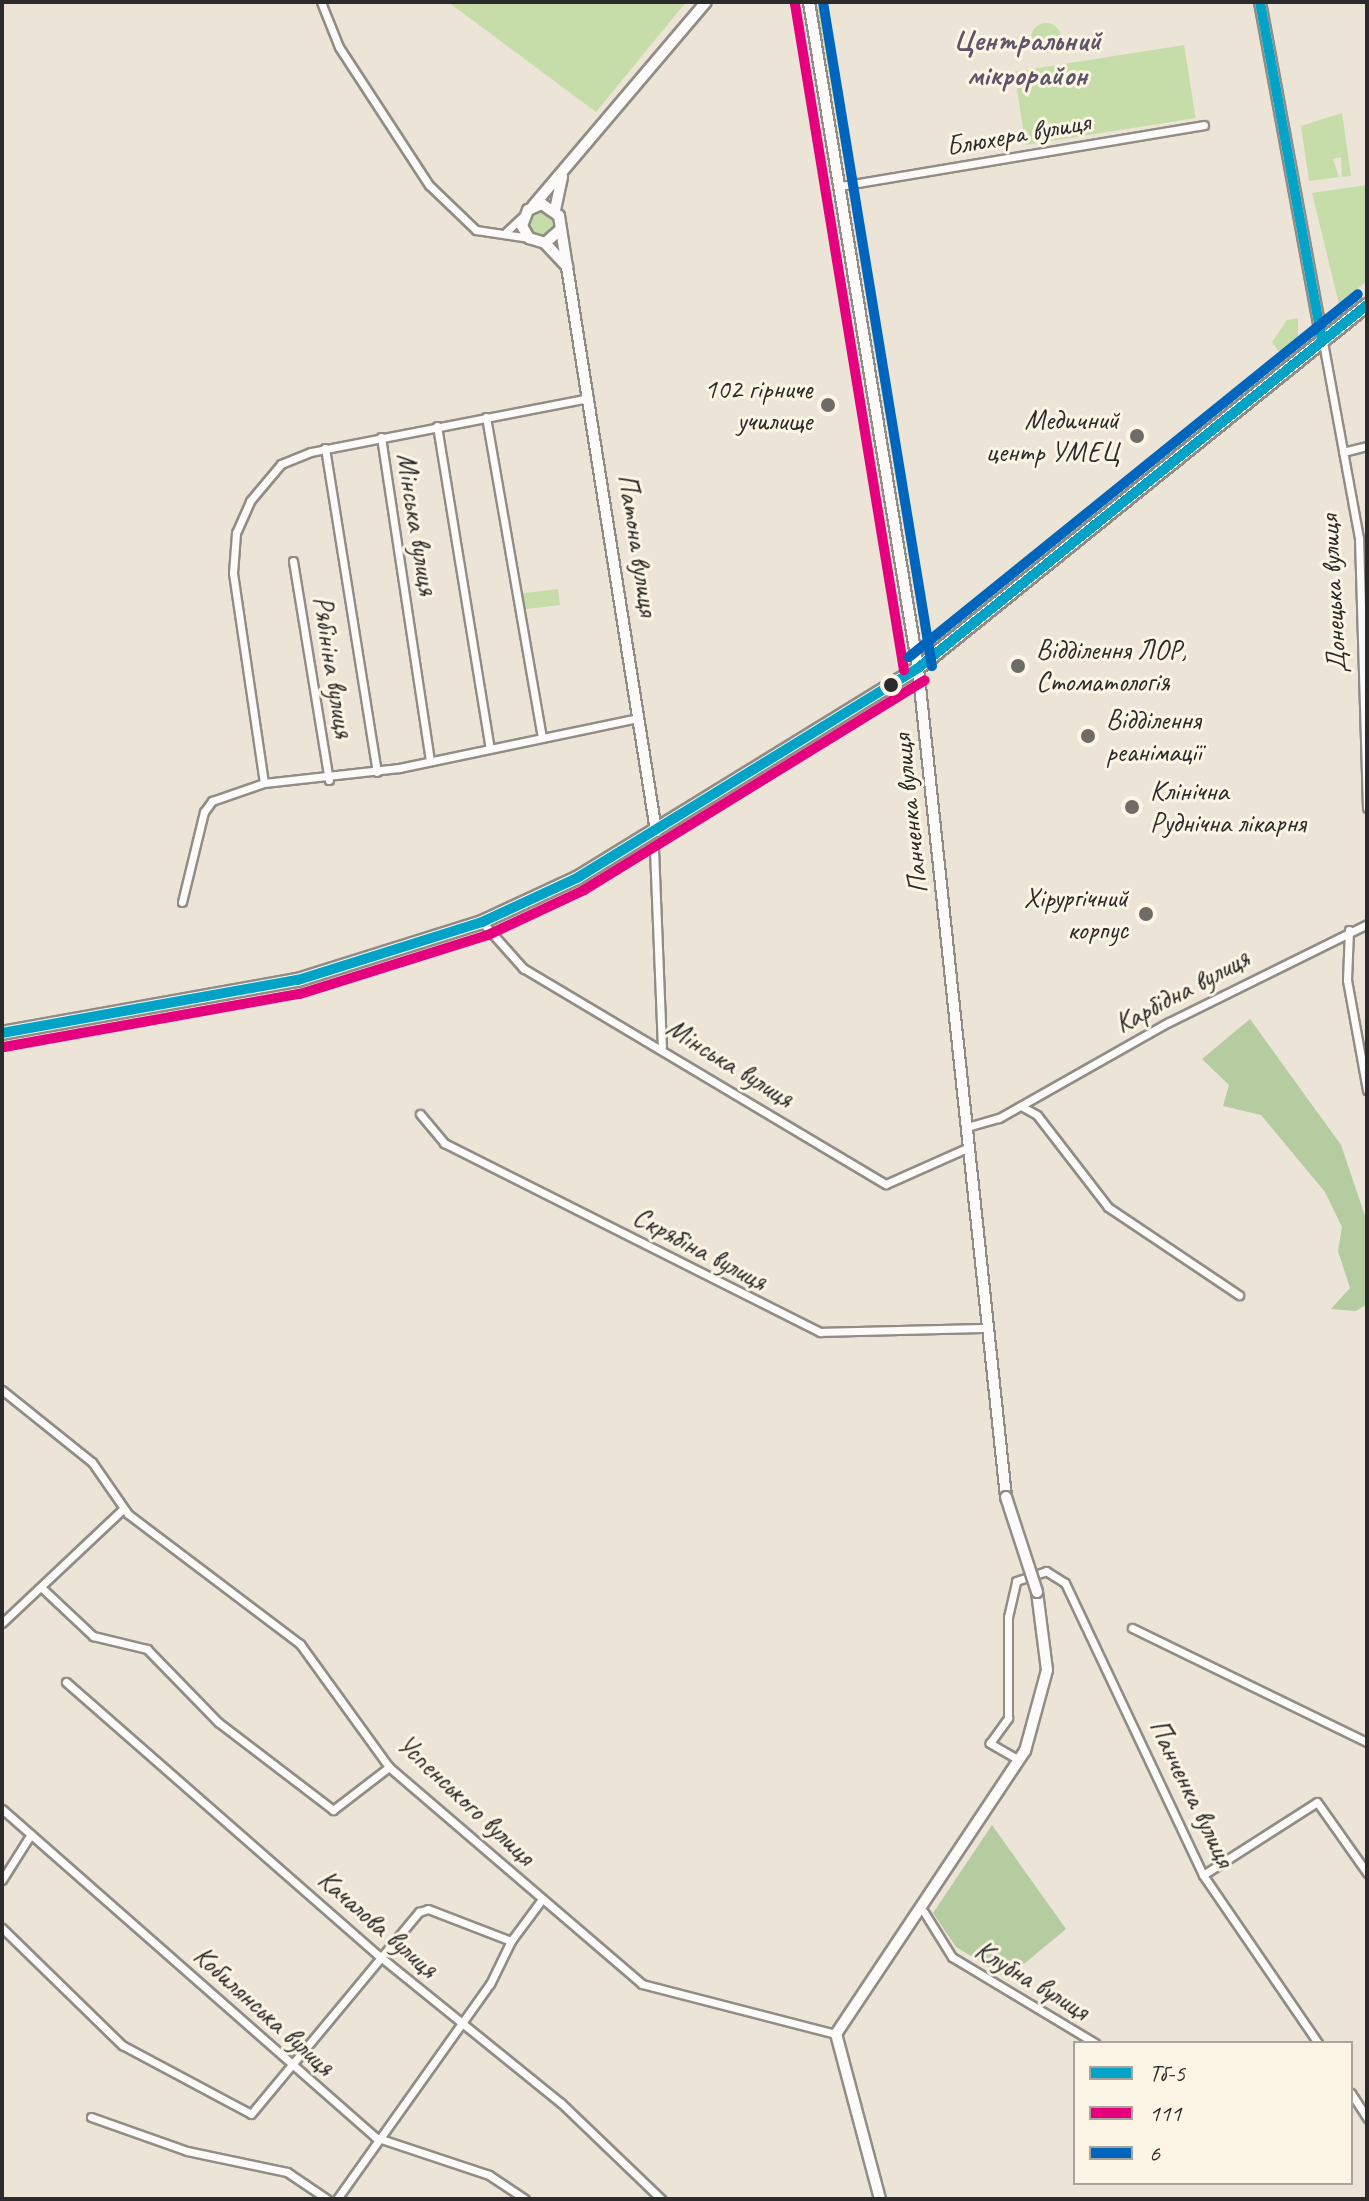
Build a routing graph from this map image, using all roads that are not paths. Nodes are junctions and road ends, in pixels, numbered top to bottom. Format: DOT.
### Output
graph roads {
  1 [pos="321,2"];
  2 [pos="706,2"];
  3 [pos="809,2"];
  4 [pos="1260,2"];
  5 [pos="1204,125"];
  6 [pos="567,168"];
  7 [pos="840,186"];
  8 [pos="533,206"];
  9 [pos="555,210"];
  10 [pos="524,215"];
  11 [pos="560,230"];
  12 [pos="506,232"];
  13 [pos="529,238"];
  14 [pos="545,243"];
  15 [pos="567,267"];
  16 [pos="1367,305"];
  17 [pos="1322,339"];
  18 [pos="591,398"];
  19 [pos="486,417"];
  20 [pos="437,426"];
  21 [pos="381,437"];
  22 [pos="1367,446"];
  23 [pos="325,448"];
  24 [pos="1343,452"];
  25 [pos="1363,538"];
  26 [pos="293,561"];
  27 [pos="918,668"];
  28 [pos="639,718"];
  29 [pos="542,737"];
  30 [pos="490,749"];
  31 [pos="430,761"];
  32 [pos="377,772"];
  33 [pos="329,780"];
  34 [pos="264,783"];
  35 [pos="1367,808"];
  36 [pos="656,831"];
  37 [pos="654,849"];
  38 [pos="182,902"];
  39 [pos="482,922"];
  40 [pos="1367,924"];
  41 [pos="1349,930"];
  42 [pos="2,1033"];
  43 [pos="662,1047"];
  44 [pos="1367,1090"];
  45 [pos="1021,1106"];
  46 [pos="420,1114"];
  47 [pos="967,1127"];
  48 [pos="969,1147"];
  49 [pos="1239,1295"];
  50 [pos="989,1328"];
  51 [pos="2,1390"];
  52 [pos="123,1509"];
  53 [pos="43,1589"];
  54 [pos="2,1623"];
  55 [pos="1132,1628"];
  56 [pos="66,1682"];
  57 [pos="1367,1742"];
  58 [pos="1019,1760"];
  59 [pos="389,1767"];
  60 [pos="2,1809"];
  61 [pos="31,1834"];
  62 [pos="1367,1873"];
  63 [pos="1203,1875"];
  64 [pos="2,1880"];
  65 [pos="540,1902"];
  66 [pos="924,1912"];
  67 [pos="2,1928"];
  68 [pos="511,1941"];
  69 [pos="378,1955"];
  70 [pos="461,2023"];
  71 [pos="836,2034"];
  72 [pos="1092,2041"];
  73 [pos="1317,2041"];
  74 [pos="291,2067"];
  75 [pos="1353,2096"];
  76 [pos="91,2117"];
  77 [pos="1367,2118"];
  78 [pos="375,2137"];
  79 [pos="327,2199"];
  80 [pos="337,2199"];
  81 [pos="525,2199"];
  82 [pos="661,2199"];
  83 [pos="880,2199"];
  1 -- 12 [label="street"];
  2 -- 6 [label="street"];
  3 -- 7 [label="street, Панченка вулиця"];
  4 -- 17 [label="street, Донецька вулиця"];
  5 -- 7 [label="street, Блюхера вулиця"];
  6 -- 8 [label="street"];
  6 -- 9 [label="street"];
  7 -- 27 [label="street, Панченка вулиця"];
  8 -- 9 [label="street"];
  8 -- 10 [label="street"];
  9 -- 11 [label="street"];
  10 -- 12 [label="street"];
  10 -- 13 [label="street"];
  11 -- 14 [label="street"];
  11 -- 15 [label="street, Патона вулиця"];
  12 -- 13 [label="street"];
  13 -- 14 [label="street"];
  14 -- 15 [label="street"];
  15 -- 18 [label="street, Патона вулиця"];
  16 -- 17 [label="main road"];
  17 -- 24 [label="street, Донецька вулиця"];
  17 -- 27 [label="main road"];
  18 -- 19 [label="street"];
  18 -- 28 [label="street, Патона вулиця"];
  19 -- 20 [label="street"];
  19 -- 29 [label="street"];
  20 -- 21 [label="street"];
  20 -- 30 [label="street, Мінська вулиця"];
  21 -- 23 [label="street"];
  21 -- 31 [label="street, Мінська вулиця"];
  22 -- 24 [label="street"];
  23 -- 32 [label="street"];
  23 -- 34 [label="street"];
  24 -- 25 [label="street, Донецька вулиця"];
  25 -- 35 [label="street, Донецька вулиця"];
  26 -- 33 [label="street, Рябініна вулиця"];
  27 -- 36 [label="main road"];
  27 -- 47 [label="street, Панченка вулиця"];
  28 -- 29 [label="street"];
  28 -- 36 [label="street, Патона вулиця"];
  29 -- 30 [label="street"];
  30 -- 31 [label="street"];
  31 -- 32 [label="street"];
  32 -- 33 [label="street"];
  33 -- 34 [label="street"];
  34 -- 38 [label="street"];
  36 -- 39 [label="main road"];
  37 -- 43 [label="street"];
  39 -- 42 [label="main road"];
  39 -- 43 [label="street, Мінська вулиця"];
  40 -- 41 [label="street, Карбідна вулиця"];
  41 -- 44 [label="street"];
  41 -- 45 [label="street, Карбідна вулиця"];
  43 -- 48 [label="street, Мінська вулиця"];
  45 -- 47 [label="street, Карбідна вулиця"];
  45 -- 49 [label="street"];
  46 -- 50 [label="street, Скрябіна вулиця"];
  47 -- 48 [label="street, Панченка вулиця"];
  48 -- 50 [label="street, Панченка вулиця"];
  50 -- 58 [label="street, Панченка вулиця, bridge"];
  51 -- 52 [label="street, Успенського вулиця"];
  52 -- 53 [label="street"];
  52 -- 59 [label="street, Успенського вулиця"];
  53 -- 54 [label="street"];
  53 -- 59 [label="street"];
  55 -- 57 [label="street"];
  56 -- 69 [label="street, Качалова вулиця"];
  58 -- 63 [label="street, Панченка вулиця"];
  58 -- 66 [label="street"];
  59 -- 65 [label="street, Успенського вулиця"];
  60 -- 61 [label="street, Кобилянська вулиця"];
  61 -- 64 [label="street"];
  61 -- 74 [label="street, Кобилянська вулиця"];
  62 -- 63 [label="street"];
  63 -- 73 [label="street, Панченка вулиця"];
  65 -- 68 [label="street"];
  65 -- 71 [label="street, Успенського вулиця"];
  66 -- 71 [label="street"];
  66 -- 72 [label="street, Клубна вулиця"];
  67 -- 74 [label="street"];
  68 -- 69 [label="street"];
  68 -- 70 [label="street"];
  69 -- 70 [label="street, Качалова вулиця"];
  69 -- 74 [label="street"];
  70 -- 78 [label="street"];
  70 -- 82 [label="street, Качалова вулиця"];
  71 -- 83 [label="street"];
  74 -- 78 [label="street, Кобилянська вулиця"];
  75 -- 77 [label="street"];
  76 -- 79 [label="street"];
  78 -- 80 [label="street"];
  78 -- 81 [label="street, Кобилянська вулиця"];
}
